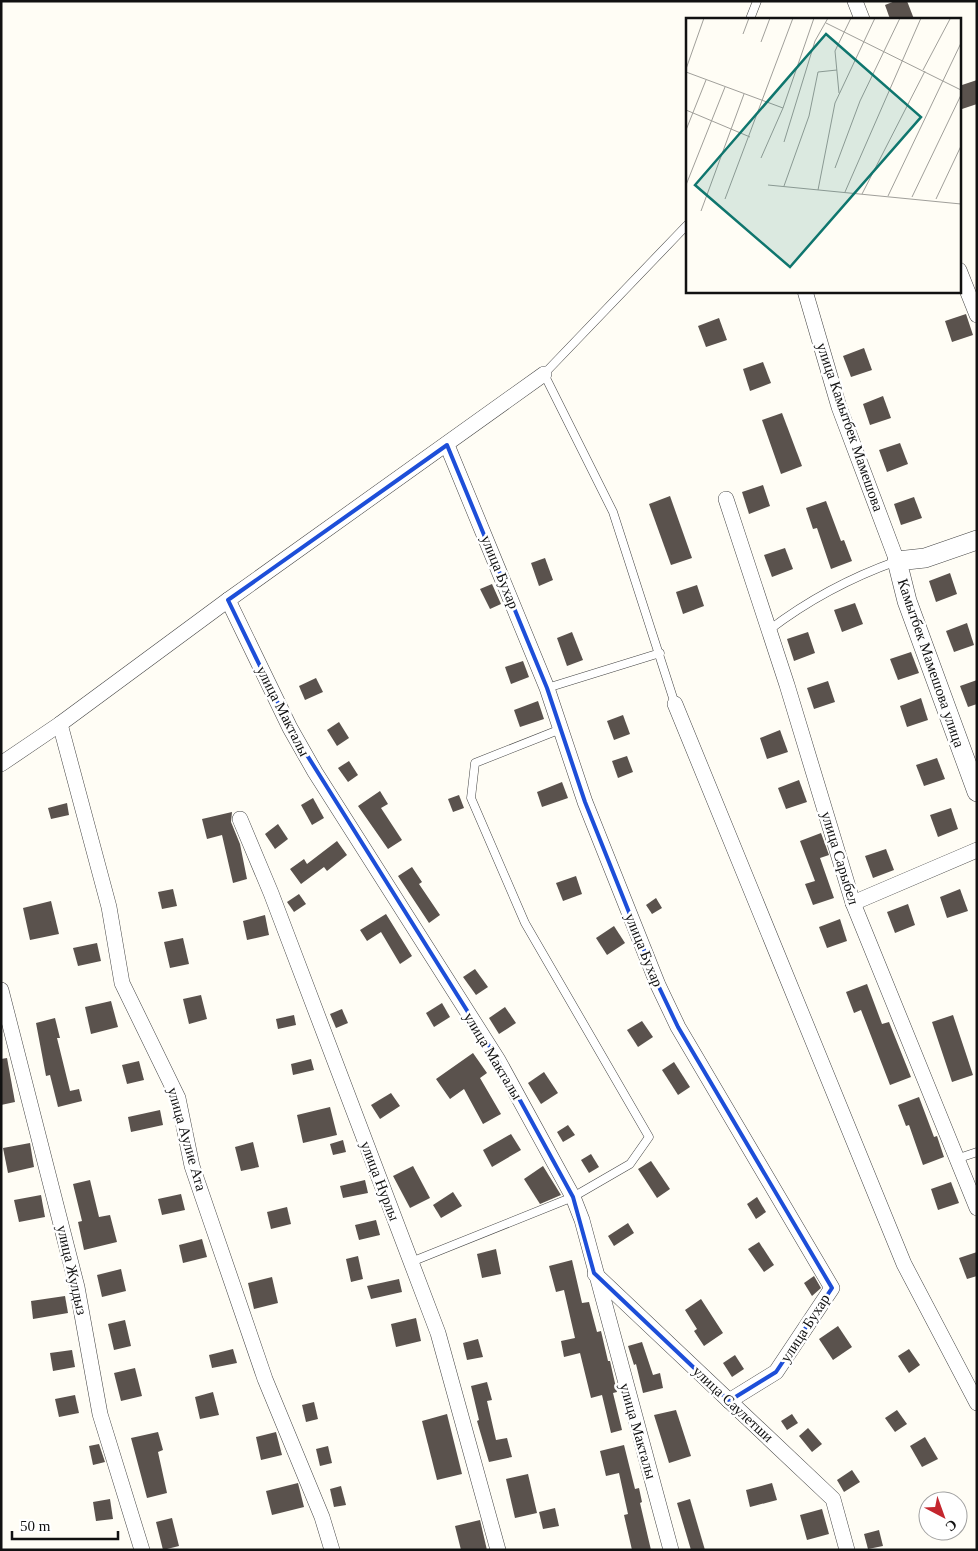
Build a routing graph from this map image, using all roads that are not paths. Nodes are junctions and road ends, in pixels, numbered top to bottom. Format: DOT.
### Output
graph roads {
  1 [pos="757,1"];
  2 [pos="856,1"];
  3 [pos="750,18"];
  4 [pos="862,18"];
  5 [pos="686,226"];
  6 [pos="960,272"];
  7 [pos="805,292"];
  8 [pos="977,315"];
  9 [pos="544,374"];
  10 [pos="448,445"];
  11 [pos="726,499"];
  12 [pos="977,540"];
  13 [pos="898,561"];
  14 [pos="228,600"];
  15 [pos="769,630"];
  16 [pos="660,652"];
  17 [pos="547,688"];
  18 [pos="675,704"];
  19 [pos="60,724"];
  20 [pos="561,729"];
  21 [pos="1,764"];
  22 [pos="977,792"];
  23 [pos="240,819"];
  24 [pos="977,850"];
  25 [pos="853,903"];
  26 [pos="1,990"];
  27 [pos="977,1152"];
  28 [pos="956,1159"];
  29 [pos="573,1197"];
  30 [pos="977,1208"];
  31 [pos="411,1262"];
  32 [pos="594,1273"];
  33 [pos="729,1401"];
  34 [pos="977,1403"];
  35 [pos="142,1550"];
  36 [pos="332,1550"];
  37 [pos="498,1550"];
  38 [pos="671,1550"];
  39 [pos="847,1550"];
  1 -- 3 [label="lane"];
  2 -- 4 [label="street"];
  5 -- 9 [label="lane"];
  6 -- 8 [label="street"];
  7 -- 13 [label="street, улица Камытбек Мамешова"];
  9 -- 10 [label="street"];
  9 -- 16 [label="lane"];
  10 -- 14 [label="street"];
  10 -- 17 [label="street, улица Бухар"];
  11 -- 15 [label="street, улица Сарыбел"];
  12 -- 13 [label="street"];
  13 -- 15 [label="lane"];
  13 -- 22 [label="street, Камытбек Мамешова улица"];
  14 -- 19 [label="street"];
  14 -- 29 [label="street, улица Макталы"];
  15 -- 25 [label="street, улица Сарыбел"];
  16 -- 17 [label="lane"];
  16 -- 18 [label="lane"];
  17 -- 20 [label="street, улица Бухар"];
  18 -- 34 [label="street"];
  19 -- 21 [label="street"];
  19 -- 36 [label="street, улица Аулие Ата"];
  20 -- 29 [label="lane"];
  20 -- 33 [label="street, улица Бухар"];
  23 -- 31 [label="street, улица Нурлы"];
  24 -- 25 [label="street"];
  25 -- 28 [label="street, улица Сарыбел"];
  26 -- 35 [label="street, улица Жулдыз"];
  27 -- 28 [label="lane"];
  28 -- 30 [label="street, улица Сарыбел"];
  29 -- 31 [label="lane"];
  29 -- 32 [label="street, улица Макталы"];
  31 -- 37 [label="street, улица Нурлы"];
  32 -- 33 [label="street, улица Саулетши"];
  32 -- 38 [label="street, улица Макталы"];
  33 -- 39 [label="street, улица Саулетши"];
}
